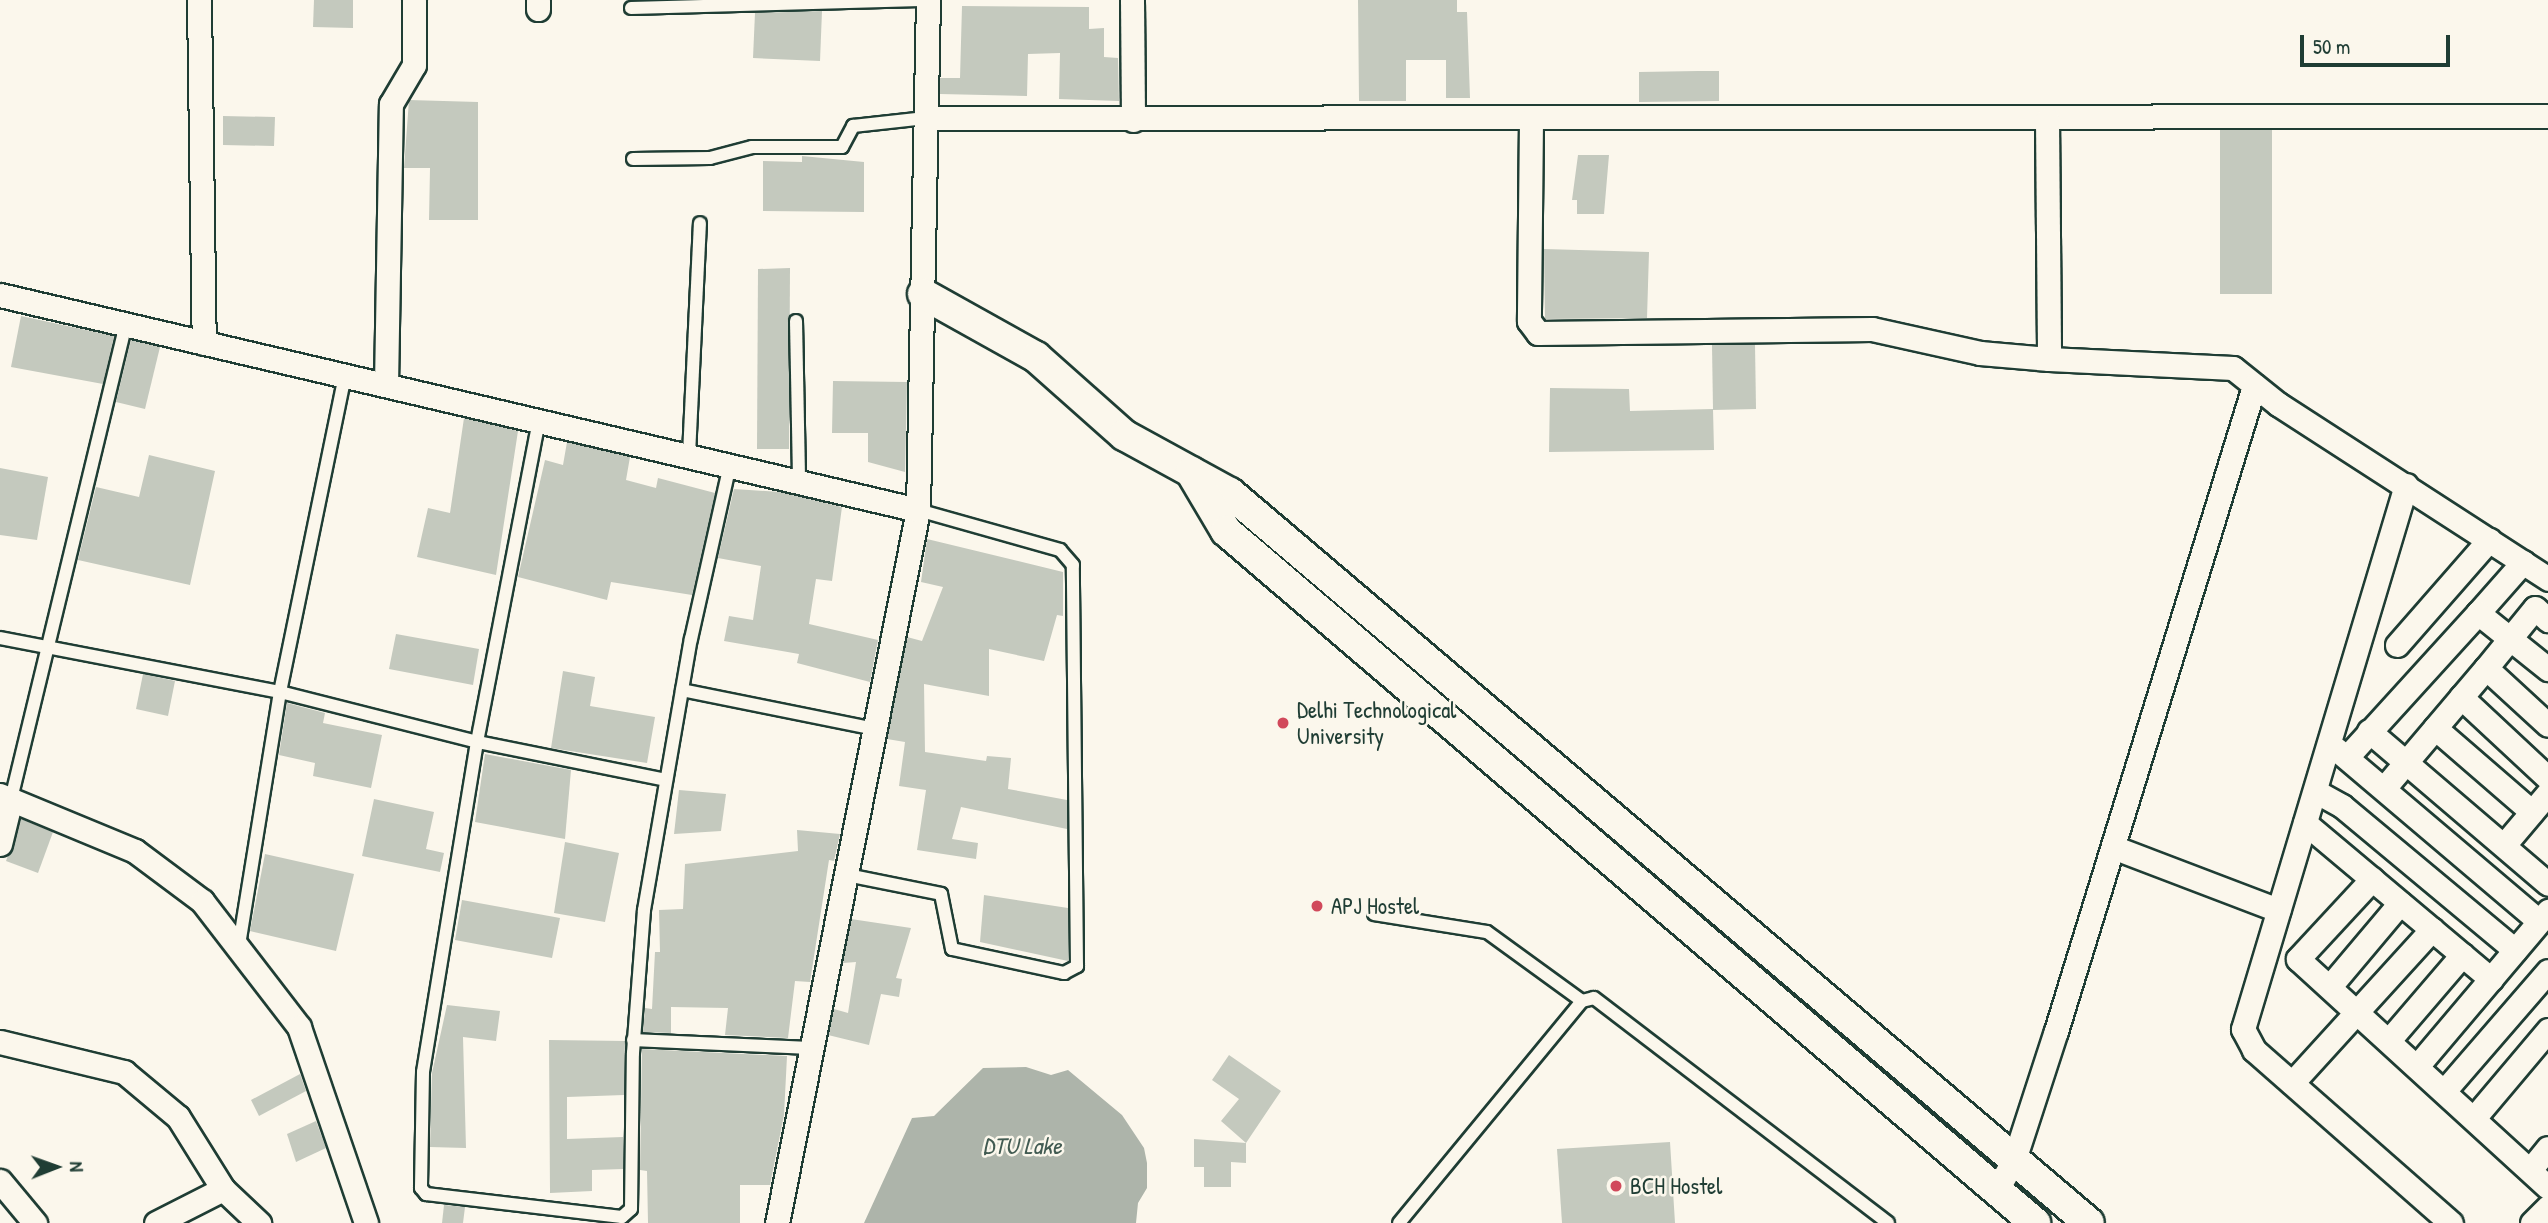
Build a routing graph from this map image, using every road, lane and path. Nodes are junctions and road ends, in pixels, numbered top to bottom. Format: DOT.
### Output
graph roads {
  1 [pos="200,0"];
  2 [pos="414,0"];
  3 [pos="921,0"];
  4 [pos="928,0"];
  5 [pos="1132,0"];
  6 [pos="631,8"];
  7 [pos="2548,116"];
  8 [pos="926,118"];
  9 [pos="2048,119"];
  10 [pos="1133,120"];
  11 [pos="1531,120"];
  12 [pos="633,159"];
  13 [pos="699,223"];
  14 [pos="0,295"];
  15 [pos="923,295"];
  16 [pos="796,321"];
  17 [pos="126,325"];
  18 [pos="204,343"];
  19 [pos="2049,359"];
  20 [pos="345,375"];
  21 [pos="386,384"];
  22 [pos="2254,386"];
  23 [pos="539,420"];
  24 [pos="689,455"];
  25 [pos="730,464"];
  26 [pos="1190,471"];
  27 [pos="799,481"];
  28 [pos="2406,485"];
  29 [pos="918,510"];
  30 [pos="2489,540"];
  31 [pos="2523,562"];
  32 [pos="2548,579"];
  33 [pos="2544,608"];
  34 [pos="2478,613"];
  35 [pos="2509,635"];
  36 [pos="0,638"];
  37 [pos="2397,645"];
  38 [pos="48,647"];
  39 [pos="2486,668"];
  40 [pos="2548,669"];
  41 [pos="682,690"];
  42 [pos="281,692"];
  43 [pos="2461,697"];
  44 [pos="2548,725"];
  45 [pos="2435,728"];
  46 [pos="876,729"];
  47 [pos="2369,731"];
  48 [pos="477,742"];
  49 [pos="2338,750"];
  50 [pos="2408,760"];
  51 [pos="2548,778"];
  52 [pos="666,780"];
  53 [pos="2385,787"];
  54 [pos="2315,791"];
  55 [pos="2548,793"];
  56 [pos="5,797"];
  57 [pos="2532,812"];
  58 [pos="2305,823"];
  59 [pos="0,844"];
  60 [pos="2504,845"];
  61 [pos="2113,847"];
  62 [pos="2544,874"];
  63 [pos="847,875"];
  64 [pos="2372,879"];
  65 [pos="2400,903"];
  66 [pos="2278,910"];
  67 [pos="1374,914"];
  68 [pos="2544,916"];
  69 [pos="2432,929"];
  70 [pos="239,945"];
  71 [pos="2515,950"];
  72 [pos="2462,955"];
  73 [pos="2263,956"];
  74 [pos="2298,959"];
  75 [pos="2548,971"];
  76 [pos="2491,979"];
  77 [pos="2331,985"];
  78 [pos="1582,1001"];
  79 [pos="2360,1011"];
  80 [pos="2548,1030"];
  81 [pos="2390,1039"];
  82 [pos="633,1040"];
  83 [pos="0,1042"];
  84 [pos="810,1048"];
  85 [pos="2418,1065"];
  86 [pos="2292,1083"];
  87 [pos="2445,1090"];
  88 [pos="2474,1118"];
  89 [pos="2548,1148"];
  90 [pos="2014,1160"];
  91 [pos="2530,1170"];
  92 [pos="0,1181"];
  93 [pos="2548,1187"];
  94 [pos="223,1189"];
  95 [pos="1996,1191"];
  96 [pos="2548,1207"];
  97 [pos="161,1222"];
  98 [pos="35,1223"];
  99 [pos="259,1223"];
  100 [pos="366,1223"];
  101 [pos="777,1223"];
  102 [pos="1399,1223"];
  103 [pos="1888,1223"];
  104 [pos="2035,1223"];
  105 [pos="2090,1223"];
  106 [pos="2451,1223"];
  107 [pos="2532,1223"];
  1 -- 18 [label="street"];
  2 -- 21 [label="street"];
  3 -- 6 [label="lane"];
  4 -- 8 [label="street"];
  5 -- 10 [label="street"];
  7 -- 9 [label="street"];
  8 -- 10 [label="street"];
  8 -- 12 [label="lane"];
  8 -- 15 [label="street"];
  9 -- 11 [label="street"];
  9 -- 19 [label="street"];
  10 -- 11 [label="street"];
  11 -- 19 [label="street"];
  13 -- 24 [label="lane"];
  14 -- 17 [label="street"];
  15 -- 26 [label="street"];
  15 -- 29 [label="street"];
  16 -- 27 [label="lane"];
  17 -- 18 [label="street"];
  17 -- 38 [label="lane"];
  18 -- 20 [label="street"];
  19 -- 22 [label="street"];
  20 -- 21 [label="street"];
  20 -- 42 [label="lane"];
  21 -- 23 [label="street"];
  22 -- 28 [label="street"];
  22 -- 61 [label="street"];
  23 -- 24 [label="street"];
  23 -- 48 [label="lane"];
  24 -- 25 [label="street"];
  25 -- 27 [label="street"];
  25 -- 41 [label="lane"];
  26 -- 90 [label="street"];
  26 -- 95 [label="street"];
  27 -- 29 [label="street"];
  28 -- 30 [label="street"];
  28 -- 49 [label="street"];
  29 -- 46 [label="street"];
  29 -- 63 [label="lane"];
  30 -- 31 [label="street"];
  30 -- 37 [label="street"];
  31 -- 32 [label="street"];
  31 -- 34 [label="street"];
  33 -- 35 [label="street"];
  34 -- 35 [label="street"];
  34 -- 47 [label="street"];
  35 -- 39 [label="street"];
  35 -- 40 [label="street"];
  36 -- 38 [label="lane"];
  38 -- 42 [label="lane"];
  38 -- 56 [label="lane"];
  39 -- 43 [label="street"];
  39 -- 44 [label="street"];
  41 -- 46 [label="lane"];
  41 -- 52 [label="lane"];
  42 -- 48 [label="lane"];
  42 -- 70 [label="lane"];
  43 -- 45 [label="street"];
  43 -- 51 [label="street"];
  45 -- 50 [label="street"];
  45 -- 57 [label="street"];
  46 -- 63 [label="street"];
  47 -- 49 [label="street"];
  47 -- 50 [label="street"];
  48 -- 52 [label="lane"];
  48 -- 82 [label="lane"];
  49 -- 53 [label="street"];
  49 -- 54 [label="street"];
  50 -- 53 [label="street"];
  50 -- 60 [label="street"];
  52 -- 82 [label="lane"];
  53 -- 68 [label="street"];
  54 -- 58 [label="street"];
  54 -- 71 [label="street"];
  55 -- 57 [label="street"];
  56 -- 59 [label="street"];
  56 -- 70 [label="street"];
  57 -- 60 [label="street"];
  58 -- 64 [label="street"];
  58 -- 66 [label="street"];
  60 -- 62 [label="street"];
  61 -- 66 [label="street"];
  61 -- 90 [label="street"];
  63 -- 84 [label="street"];
  64 -- 65 [label="street"];
  64 -- 74 [label="street"];
  65 -- 69 [label="street"];
  65 -- 77 [label="street"];
  66 -- 73 [label="street"];
  67 -- 78 [label="lane"];
  68 -- 71 [label="street"];
  69 -- 72 [label="street"];
  69 -- 79 [label="street"];
  70 -- 100 [label="street"];
  71 -- 76 [label="street"];
  72 -- 76 [label="street"];
  72 -- 81 [label="street"];
  73 -- 74 [label="street"];
  73 -- 86 [label="street"];
  74 -- 77 [label="street"];
  75 -- 87 [label="street"];
  76 -- 85 [label="street"];
  77 -- 79 [label="street"];
  78 -- 102 [label="lane"];
  78 -- 103 [label="lane"];
  79 -- 81 [label="street"];
  79 -- 86 [label="street"];
  80 -- 88 [label="street"];
  81 -- 85 [label="street"];
  82 -- 84 [label="lane"];
  83 -- 94 [label="street"];
  84 -- 101 [label="street"];
  85 -- 87 [label="street"];
  86 -- 106 [label="street"];
  87 -- 88 [label="street"];
  88 -- 91 [label="street"];
  89 -- 91 [label="street"];
  90 -- 95 [label="street"];
  90 -- 105 [label="street"];
  91 -- 93 [label="street"];
  92 -- 98 [label="street"];
  94 -- 97 [label="street"];
  94 -- 99 [label="street"];
  95 -- 104 [label="street"];
  96 -- 107 [label="street"];
}
